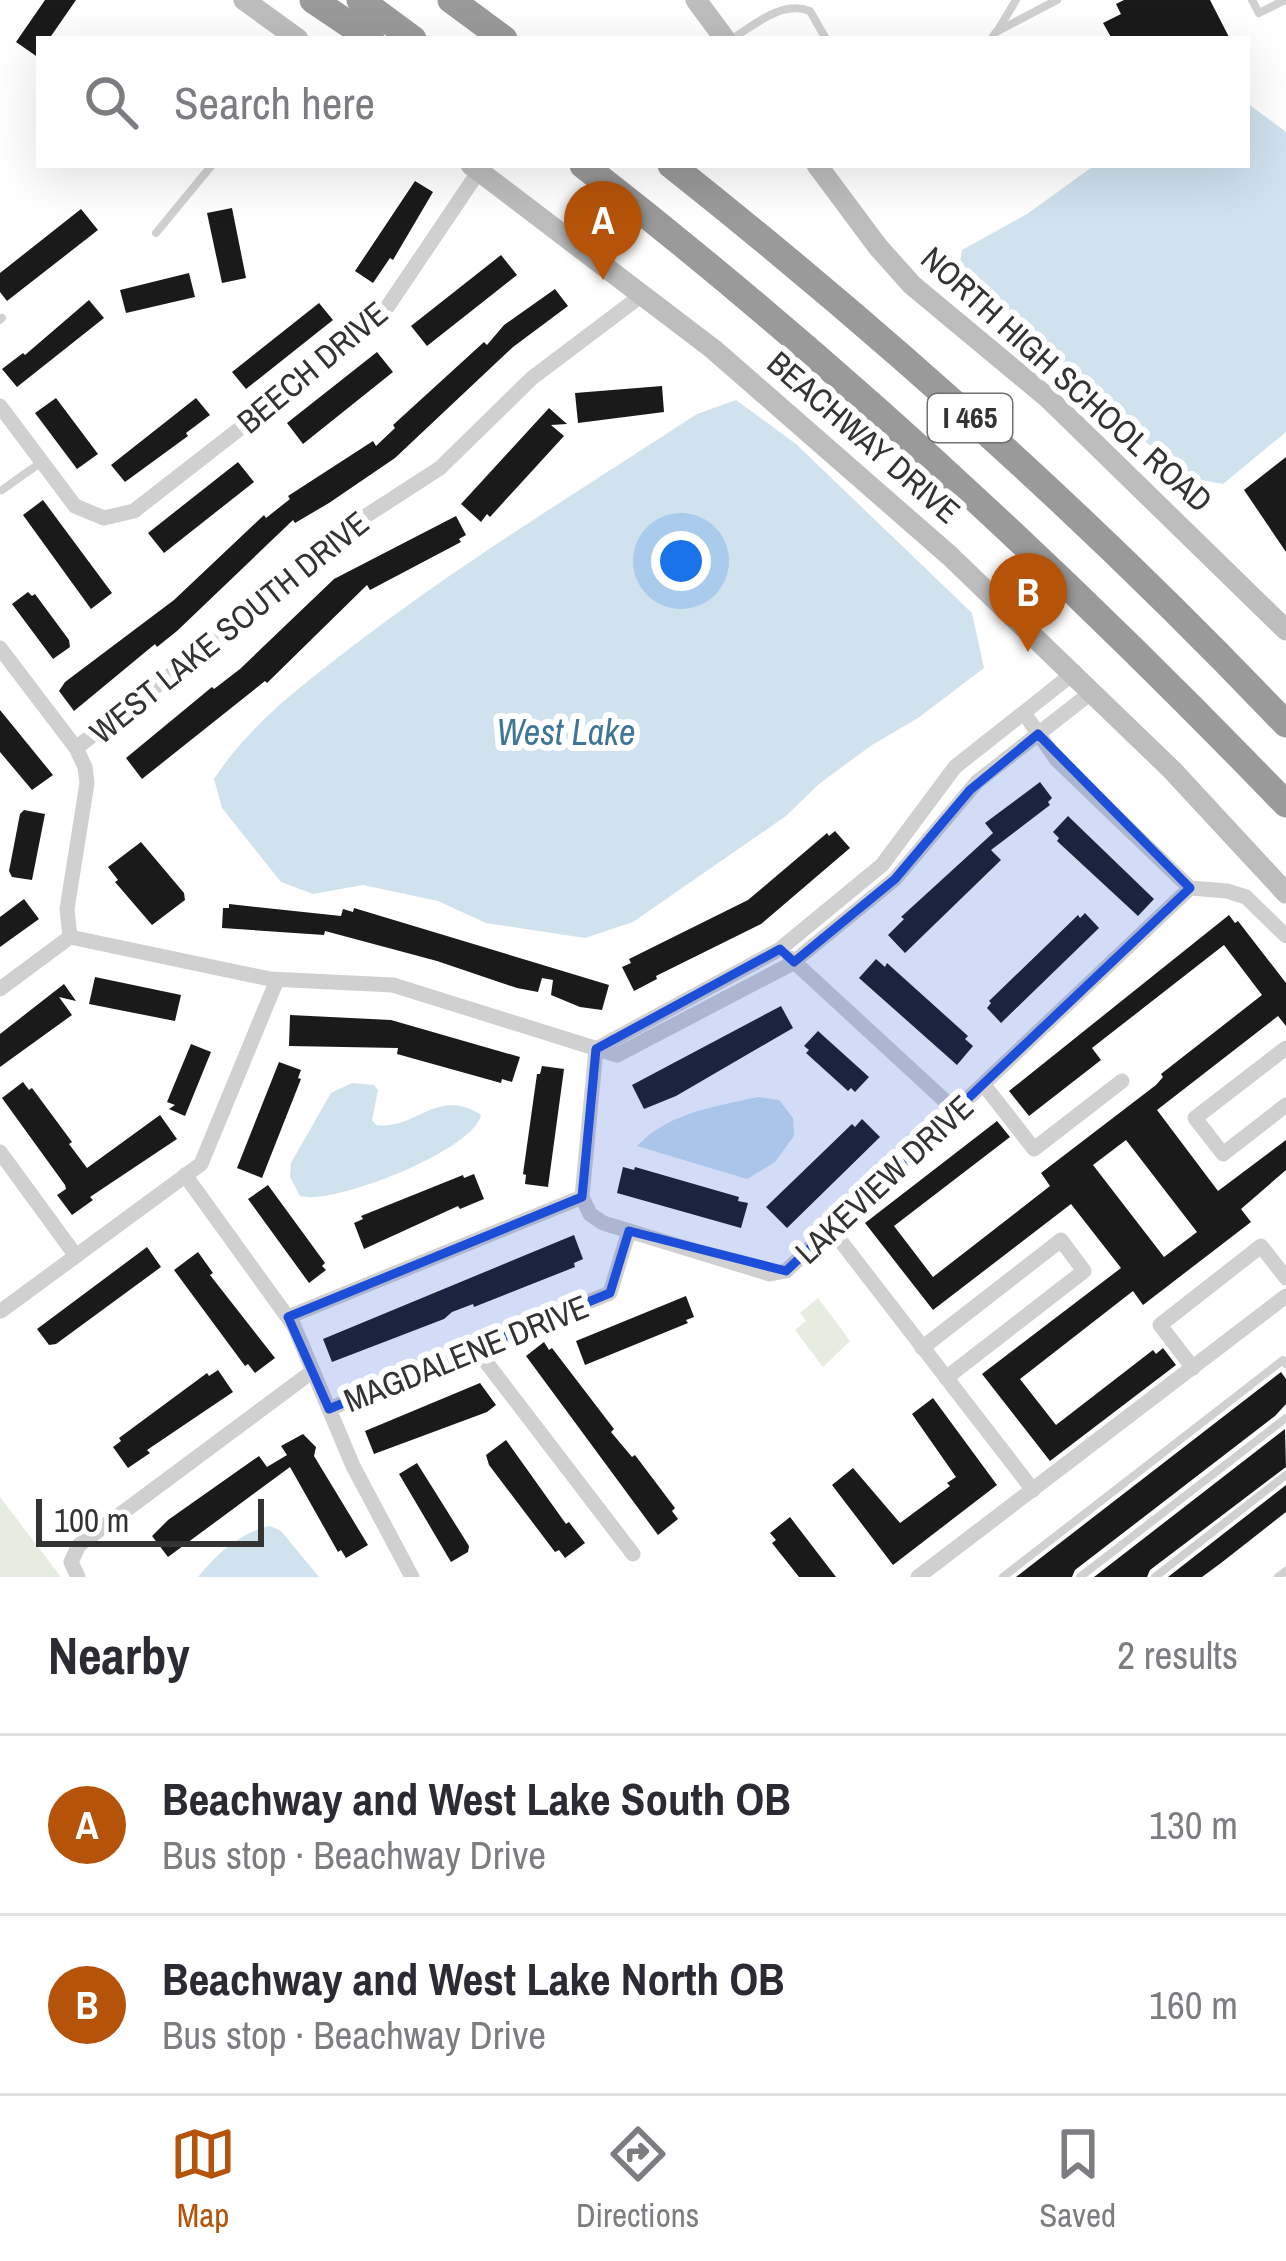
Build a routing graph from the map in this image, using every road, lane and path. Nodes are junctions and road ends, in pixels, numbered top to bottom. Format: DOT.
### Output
graph roads {
  1 [pos="244,0"];
  2 [pos="313,0"];
  3 [pos="360,0"];
  4 [pos="451,0"];
  5 [pos="482,0"];
  6 [pos="696,0"];
  7 [pos="1016,0"];
  8 [pos="1058,0"];
  9 [pos="1252,0"];
  10 [pos="1285,0"];
  11 [pos="294,36"];
  12 [pos="367,36"];
  13 [pos="409,36"];
  14 [pos="500,36"];
  15 [pos="522,36"];
  16 [pos="726,36"];
  17 [pos="733,36"];
  18 [pos="824,36"];
  19 [pos="994,36"];
  20 [pos="210,168"];
  21 [pos="475,168"];
  22 [pos="587,168"];
  23 [pos="675,168"];
  24 [pos="820,168"];
  25 [pos="156,233"];
  26 [pos="642,295"];
  27 [pos="0,406"];
  28 [pos="41,462"];
  29 [pos="2,490"];
  30 [pos="1286,630"];
  31 [pos="0,648"];
  32 [pos="1075,673"];
  33 [pos="1093,691"];
  34 [pos="1024,713"];
  35 [pos="1286,722"];
  36 [pos="1038,734"];
  37 [pos="76,748"];
  38 [pos="1286,804"];
  39 [pos="1190,888"];
  40 [pos="1286,893"];
  41 [pos="1286,936"];
  42 [pos="70,937"];
  43 [pos="780,949"];
  44 [pos="794,962"];
  45 [pos="277,980"];
  46 [pos="0,989"];
  47 [pos="596,1048"];
  48 [pos="1286,1048"];
  49 [pos="1122,1081"];
  50 [pos="984,1085"];
  51 [pos="1286,1105"];
  52 [pos="956,1111"];
  53 [pos="0,1152"];
  54 [pos="185,1175"];
  55 [pos="581,1197"];
  56 [pos="829,1226"];
  57 [pos="629,1232"];
  58 [pos="76,1256"];
  59 [pos="1286,1278"];
  60 [pos="1286,1296"];
  61 [pos="1,1311"];
  62 [pos="288,1317"];
  63 [pos="922,1348"];
  64 [pos="476,1349"];
  65 [pos="1286,1364"];
  66 [pos="1193,1367"];
  67 [pos="313,1371"];
  68 [pos="946,1378"];
  69 [pos="329,1409"];
  70 [pos="1286,1418"];
  71 [pos="1286,1475"];
  72 [pos="1033,1490"];
  73 [pos="633,1554"];
  74 [pos="1286,1571"];
  75 [pos="78,1577"];
  76 [pos="412,1577"];
  77 [pos="918,1577"];
  78 [pos="1003,1577"];
  79 [pos="1080,1577"];
  80 [pos="1155,1577"];
  81 [pos="1278,1577"];
  1 -- 11 [label="street"];
  2 -- 12 [label="highway"];
  3 -- 13 [label="highway"];
  4 -- 14 [label="highway"];
  5 -- 15 [label="highway"];
  6 -- 16 [label="street"];
  7 -- 19 [label="lane"];
  8 -- 19 [label="lane"];
  9 -- 10 [label="lane"];
  17 -- 18 [label="lane"];
  20 -- 25 [label="lane"];
  21 -- 26 [label="street, BEACHWAY DRIVE"];
  21 -- 28 [label="street, BEECH DRIVE"];
  22 -- 38 [label="highway, I 465"];
  23 -- 35 [label="highway, I 465"];
  24 -- 30 [label="street, NORTH HIGH SCHOOL ROAD"];
  26 -- 32 [label="street, BEACHWAY DRIVE"];
  26 -- 37 [label="street, WEST LAKE SOUTH DRIVE"];
  27 -- 28 [label="street"];
  28 -- 29 [label="lane"];
  31 -- 37 [label="street"];
  32 -- 33 [label="street, BEACHWAY DRIVE"];
  32 -- 34 [label="street"];
  33 -- 36 [label="street"];
  33 -- 40 [label="street, BEACHWAY DRIVE"];
  34 -- 36 [label="street"];
  34 -- 43 [label="street"];
  36 -- 39 [label="street"];
  36 -- 44 [label="street"];
  37 -- 42 [label="street, WEST LAKE SOUTH DRIVE"];
  39 -- 41 [label="street"];
  39 -- 50 [label="street, LAKEVIEW DRIVE"];
  42 -- 45 [label="street"];
  42 -- 46 [label="street"];
  43 -- 44 [label="street"];
  43 -- 47 [label="street"];
  44 -- 47 [label="street"];
  44 -- 52 [label="street"];
  45 -- 47 [label="street"];
  45 -- 54 [label="street"];
  47 -- 55 [label="street"];
  48 -- 51 [label="street"];
  49 -- 50 [label="street"];
  50 -- 52 [label="street, LAKEVIEW DRIVE"];
  52 -- 56 [label="street, LAKEVIEW DRIVE"];
  53 -- 58 [label="street"];
  54 -- 58 [label="street"];
  54 -- 62 [label="street"];
  55 -- 57 [label="street, LAKEVIEW DRIVE"];
  55 -- 62 [label="street"];
  56 -- 57 [label="street, LAKEVIEW DRIVE"];
  56 -- 63 [label="street"];
  57 -- 64 [label="street, MAGDALENE DRIVE"];
  58 -- 61 [label="street"];
  59 -- 66 [label="street"];
  60 -- 66 [label="street"];
  62 -- 67 [label="street"];
  63 -- 68 [label="street"];
  63 -- 68 [label="street"];
  64 -- 69 [label="street, MAGDALENE DRIVE"];
  64 -- 73 [label="street"];
  65 -- 78 [label="lane"];
  66 -- 72 [label="street"];
  67 -- 69 [label="street"];
  67 -- 75 [label="street, MAGDALENE DRIVE"];
  68 -- 72 [label="street"];
  69 -- 76 [label="street"];
  70 -- 79 [label="lane"];
  71 -- 80 [label="lane"];
  72 -- 77 [label="street"];
  74 -- 81 [label="lane"];
}
